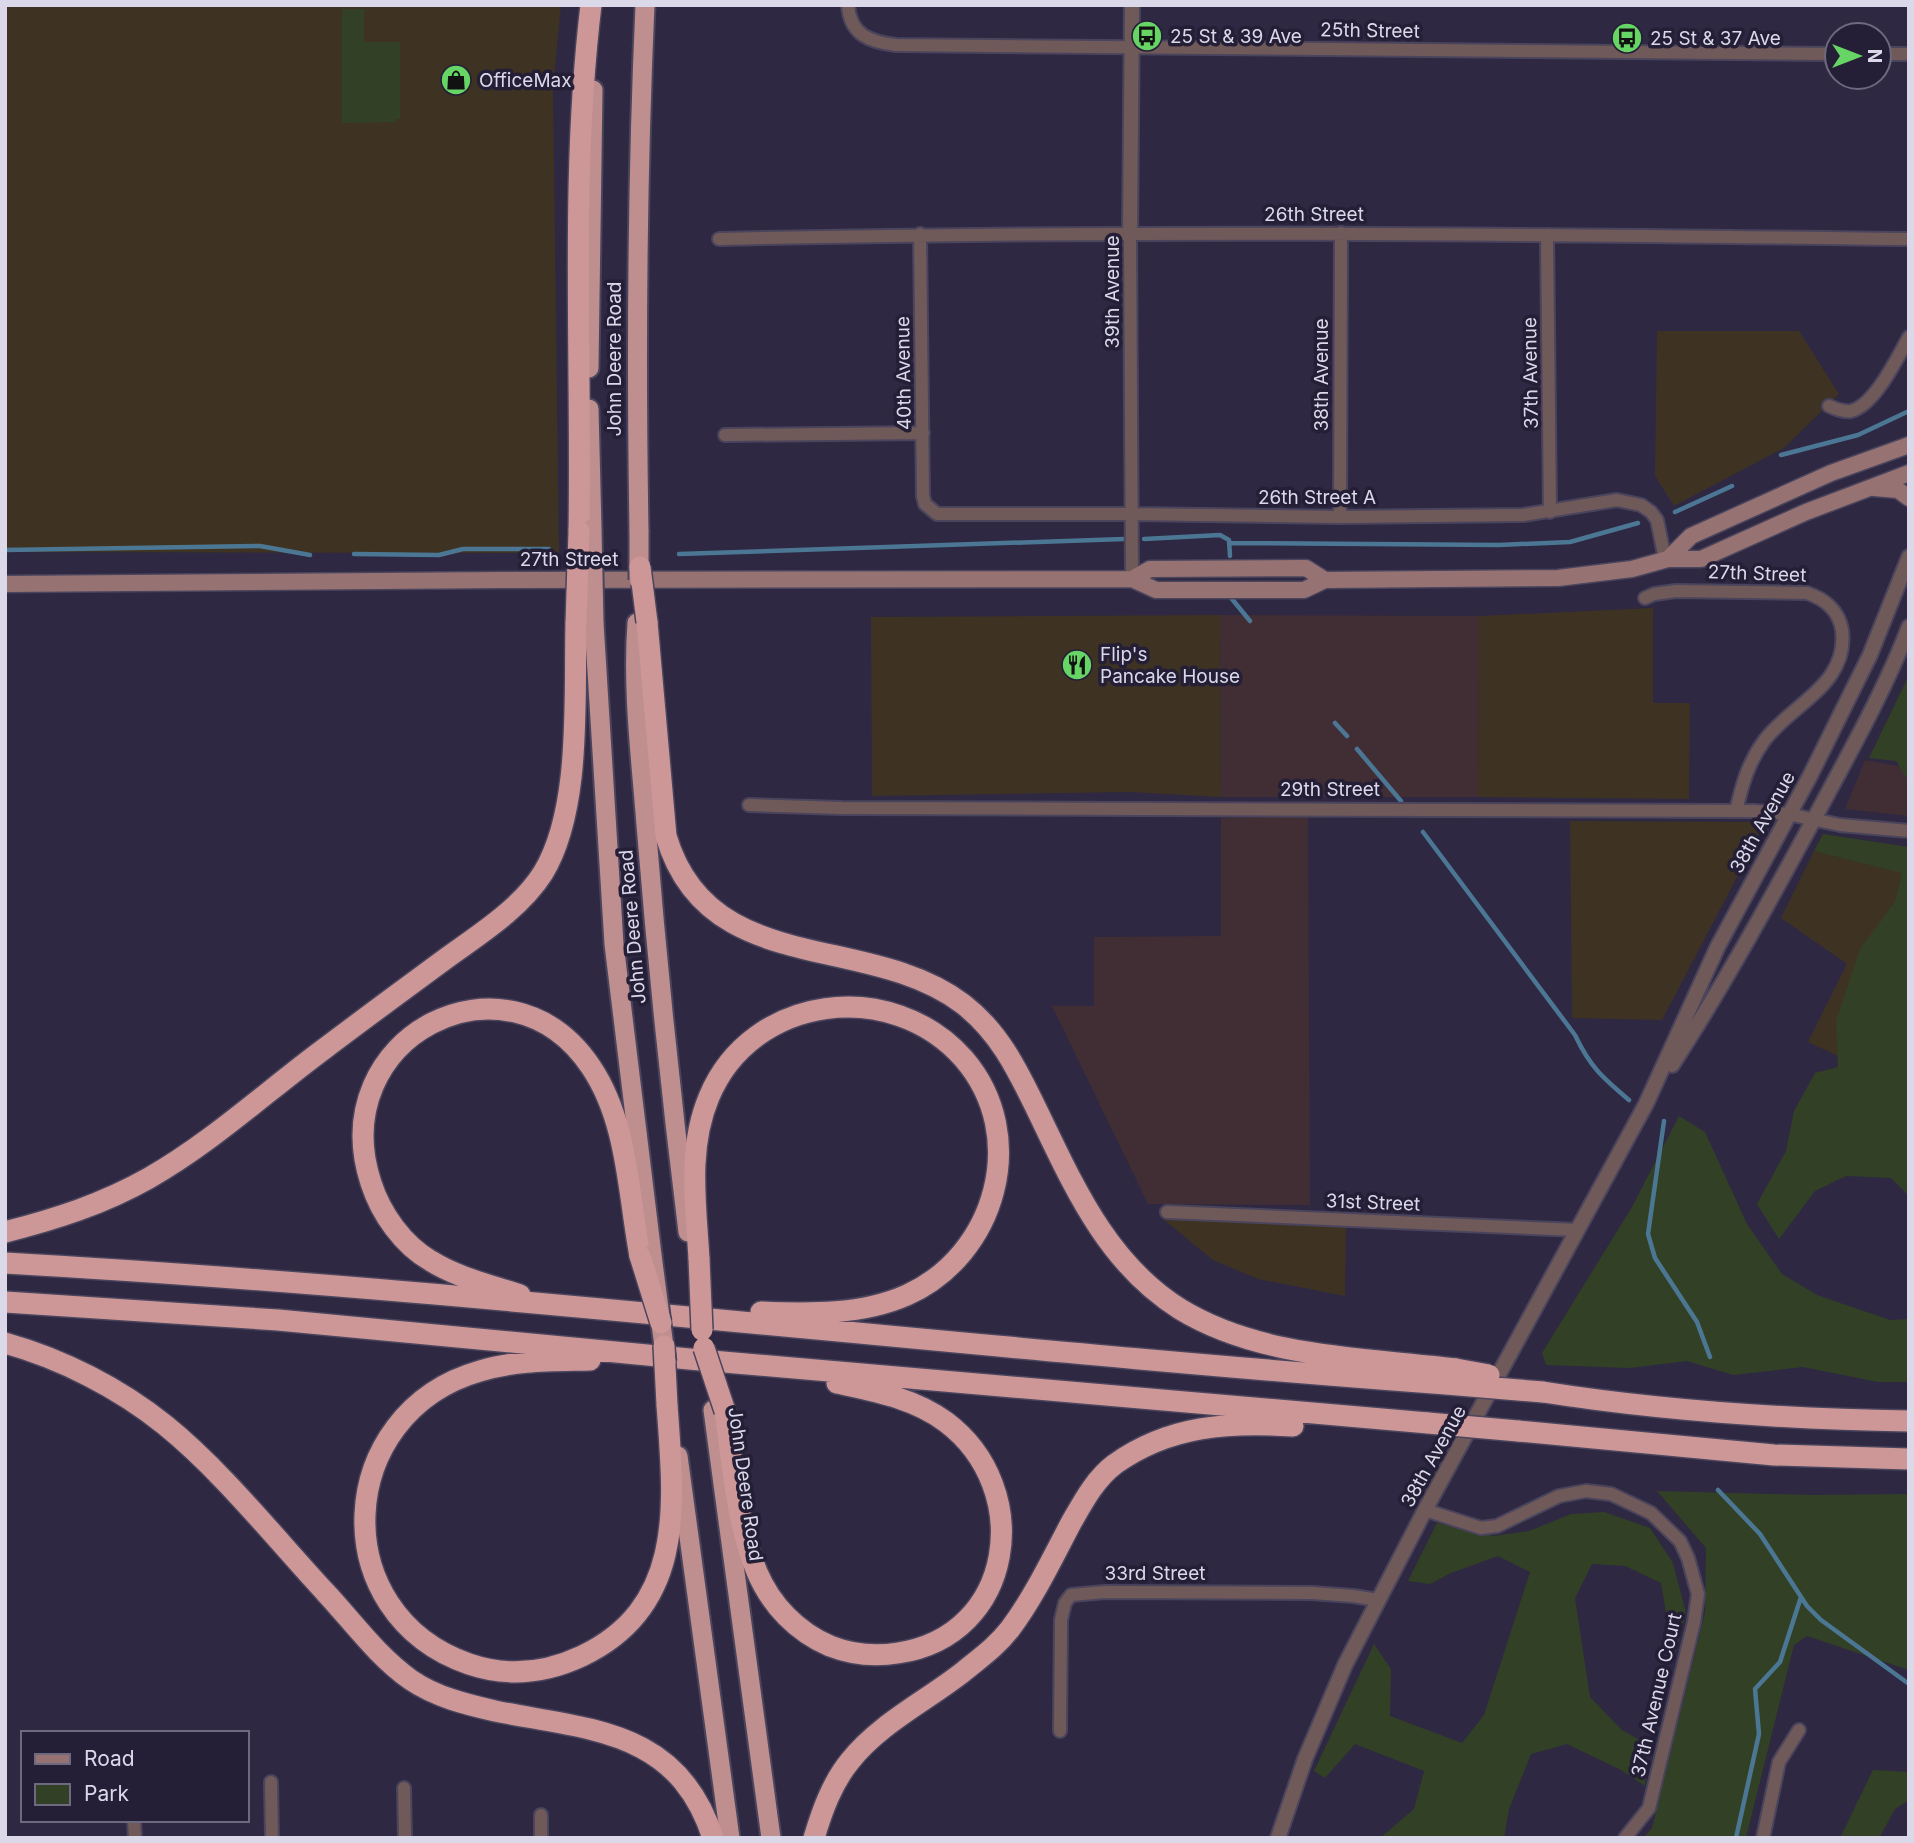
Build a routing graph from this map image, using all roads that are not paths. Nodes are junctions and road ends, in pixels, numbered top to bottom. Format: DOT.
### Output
graph roads {
  1 [pos="593,5"];
  2 [pos="645,5"];
  3 [pos="848,5"];
  4 [pos="1132,5"];
  5 [pos="1131,46"];
  6 [pos="1823,54"];
  7 [pos="1341,233"];
  8 [pos="920,234"];
  9 [pos="1130,234"];
  10 [pos="1547,234"];
  11 [pos="719,239"];
  12 [pos="1909,239"];
  13 [pos="1909,337"];
  14 [pos="1829,406"];
  15 [pos="923,433"];
  16 [pos="725,435"];
  17 [pos="1909,436"];
  18 [pos="1909,445"];
  19 [pos="1878,455"];
  20 [pos="1909,473"];
  21 [pos="1865,488"];
  22 [pos="1909,498"];
  23 [pos="930,510"];
  24 [pos="1550,512"];
  25 [pos="1133,514"];
  26 [pos="1340,517"];
  27 [pos="1909,557"];
  28 [pos="1667,559"];
  29 [pos="640,567"];
  30 [pos="1132,579"];
  31 [pos="5,584"];
  32 [pos="1645,598"];
  33 [pos="642,622"];
  34 [pos="585,623"];
  35 [pos="1909,627"];
  36 [pos="749,805"];
  37 [pos="1736,811"];
  38 [pos="1788,814"];
  39 [pos="1814,821"];
  40 [pos="1909,831"];
  41 [pos="1646,1104"];
  42 [pos="1167,1212"];
  43 [pos="1578,1230"];
  44 [pos="5,1232"];
  45 [pos="646,1256"];
  46 [pos="695,1259"];
  47 [pos="5,1263"];
  48 [pos="5,1301"];
  49 [pos="577,1308"];
  50 [pos="626,1312"];
  51 [pos="661,1322"];
  52 [pos="5,1343"];
  53 [pos="664,1346"];
  54 [pos="698,1346"];
  55 [pos="742,1363"];
  56 [pos="1451,1377"];
  57 [pos="669,1406"];
  58 [pos="719,1411"];
  59 [pos="1909,1421"];
  60 [pos="1428,1427"];
  61 [pos="1909,1459"];
  62 [pos="1425,1510"];
  63 [pos="1378,1600"];
  64 [pos="1799,1730"];
  65 [pos="1060,1731"];
  66 [pos="271,1782"];
  67 [pos="404,1788"];
  68 [pos="541,1815"];
  69 [pos="272,1838"];
  70 [pos="405,1838"];
  71 [pos="541,1838"];
  72 [pos="713,1838"];
  73 [pos="730,1838"];
  74 [pos="771,1838"];
  75 [pos="814,1838"];
  76 [pos="1278,1838"];
  77 [pos="1625,1838"];
  78 [pos="1763,1838"];
  1 -- 34 [label="highway, bridge"];
  2 -- 29 [label="highway, John Deere Road, bridge"];
  3 -- 5 [label="street, 25th Street"];
  4 -- 5 [label="street, 39th Avenue"];
  5 -- 6 [label="street, 25th Street"];
  5 -- 9 [label="street, 39th Avenue"];
  7 -- 9 [label="street, 26th Street"];
  7 -- 10 [label="street, 26th Street"];
  7 -- 26 [label="street, 38th Avenue"];
  8 -- 9 [label="street, 26th Street"];
  8 -- 11 [label="street, 26th Street"];
  8 -- 15 [label="street, 40th Avenue"];
  9 -- 25 [label="street, 39th Avenue"];
  10 -- 12 [label="street, 26th Street"];
  10 -- 24 [label="street, 37th Avenue"];
  13 -- 14 [label="street"];
  15 -- 16 [label="street"];
  15 -- 23 [label="street, 40th Avenue"];
  17 -- 19 [label="main road"];
  18 -- 19 [label="main road, 27th Street"];
  19 -- 28 [label="main road, 27th Street"];
  20 -- 21 [label="main road, 27th Street"];
  21 -- 22 [label="main road"];
  21 -- 28 [label="main road, 27th Street"];
  23 -- 25 [label="street, 26th Street A"];
  24 -- 26 [label="street, 26th Street A"];
  24 -- 28 [label="street, 26th Street A"];
  25 -- 26 [label="street, 26th Street A"];
  25 -- 30 [label="street, 39th Avenue"];
  27 -- 38 [label="street, 38th Avenue"];
  28 -- 30 [label="main road, 27th Street"];
  29 -- 33 [label="highway, bridge"];
  30 -- 31 [label="main road, 27th Street"];
  32 -- 37 [label="street, 27th Street"];
  33 -- 46 [label="highway, John Deere Road"];
  33 -- 56 [label="highway"];
  34 -- 44 [label="highway"];
  34 -- 45 [label="highway, John Deere Road"];
  35 -- 39 [label="street, 38th Avenue"];
  36 -- 37 [label="street, 29th Street"];
  37 -- 38 [label="street, 29th Street"];
  38 -- 39 [label="street, 29th Street"];
  38 -- 41 [label="street, 38th Avenue"];
  39 -- 40 [label="street, 29th Street"];
  39 -- 41 [label="street, 38th Avenue"];
  41 -- 43 [label="street, 38th Avenue"];
  42 -- 43 [label="street, 31st Street"];
  43 -- 62 [label="street, 38th Avenue"];
  45 -- 49 [label="highway"];
  45 -- 51 [label="highway, bridge"];
  46 -- 50 [label="highway"];
  46 -- 54 [label="highway, bridge"];
  47 -- 49 [label="highway"];
  48 -- 54 [label="highway"];
  49 -- 50 [label="highway"];
  50 -- 56 [label="highway"];
  51 -- 53 [label="highway, bridge"];
  52 -- 72 [label="highway"];
  53 -- 57 [label="highway, bridge"];
  54 -- 55 [label="highway"];
  54 -- 57 [label="highway"];
  54 -- 58 [label="highway, bridge"];
  55 -- 58 [label="highway"];
  55 -- 60 [label="highway"];
  56 -- 59 [label="highway, bridge"];
  57 -- 73 [label="highway"];
  58 -- 74 [label="highway, John Deere Road"];
  60 -- 61 [label="highway, bridge"];
  60 -- 75 [label="highway"];
  62 -- 63 [label="street, 38th Avenue"];
  62 -- 77 [label="street, 37th Avenue Court"];
  63 -- 65 [label="street, 33rd Street"];
  63 -- 76 [label="street, 38th Avenue"];
  64 -- 78 [label="street"];
  66 -- 69 [label="street"];
  67 -- 70 [label="street"];
  68 -- 71 [label="street"];
}
